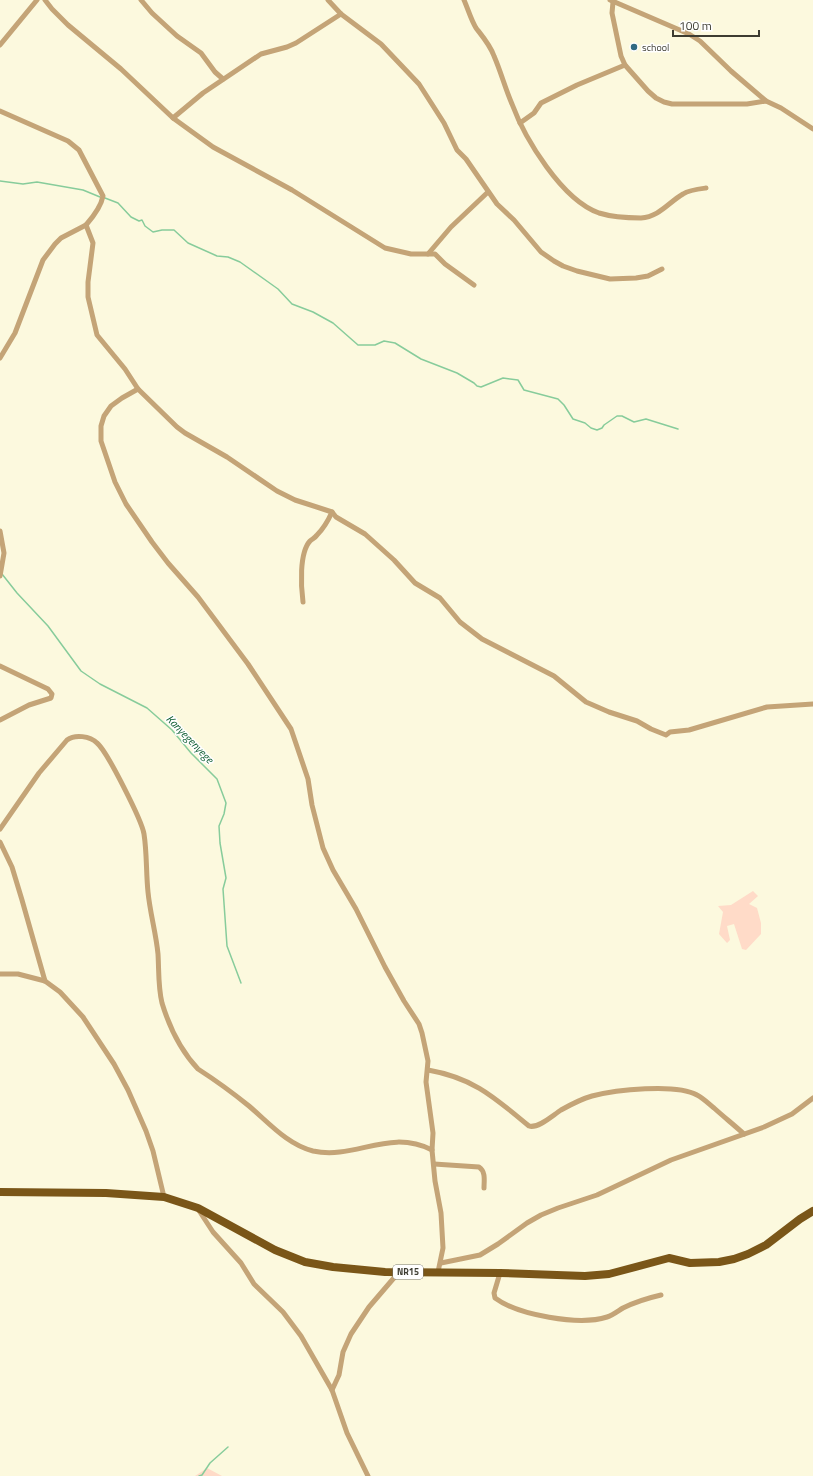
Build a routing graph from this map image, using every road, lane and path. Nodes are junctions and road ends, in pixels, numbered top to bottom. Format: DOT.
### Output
graph roads {
  1 [pos="37,0"];
  2 [pos="45,0"];
  3 [pos="141,0"];
  4 [pos="328,0"];
  5 [pos="464,0"];
  6 [pos="611,1"];
  7 [pos="341,14"];
  8 [pos="0,45"];
  9 [pos="625,65"];
  10 [pos="223,79"];
  11 [pos="766,101"];
  12 [pos="0,111"];
  13 [pos="173,118"];
  14 [pos="520,122"];
  15 [pos="813,129"];
  16 [pos="706,188"];
  17 [pos="488,192"];
  18 [pos="86,224"];
  19 [pos="428,254"];
  20 [pos="662,269"];
  21 [pos="474,285"];
  22 [pos="0,358"];
  23 [pos="138,389"];
  24 [pos="332,512"];
  25 [pos="0,531"];
  26 [pos="0,576"];
  27 [pos="303,602"];
  28 [pos="0,666"];
  29 [pos="813,704"];
  30 [pos="0,720"];
  31 [pos="0,830"];
  32 [pos="0,842"];
  33 [pos="0,974"];
  34 [pos="45,981"];
  35 [pos="428,1070"];
  36 [pos="813,1098"];
  37 [pos="744,1134"];
  38 [pos="432,1150"];
  39 [pos="434,1164"];
  40 [pos="484,1188"];
  41 [pos="0,1192"];
  42 [pos="164,1197"];
  43 [pos="198,1208"];
  44 [pos="813,1211"];
  45 [pos="441,1263"];
  46 [pos="399,1272"];
  47 [pos="438,1272"];
  48 [pos="500,1273"];
  49 [pos="661,1295"];
  50 [pos="332,1390"];
  51 [pos="368,1476"];
  1 -- 8 [label="street"];
  2 -- 13 [label="street"];
  3 -- 10 [label="street"];
  4 -- 7 [label="street"];
  5 -- 14 [label="street"];
  6 -- 9 [label="street"];
  6 -- 11 [label="street"];
  7 -- 10 [label="street"];
  7 -- 17 [label="street"];
  9 -- 11 [label="street"];
  9 -- 14 [label="street"];
  10 -- 13 [label="street"];
  11 -- 15 [label="street"];
  12 -- 18 [label="street"];
  13 -- 19 [label="street"];
  14 -- 16 [label="street"];
  17 -- 19 [label="street"];
  17 -- 20 [label="street"];
  18 -- 22 [label="street"];
  18 -- 23 [label="street"];
  19 -- 21 [label="street"];
  23 -- 24 [label="street"];
  23 -- 35 [label="street"];
  24 -- 27 [label="street"];
  24 -- 29 [label="street"];
  25 -- 26 [label="street"];
  28 -- 30 [label="street"];
  31 -- 38 [label="street"];
  32 -- 34 [label="street"];
  33 -- 34 [label="street"];
  34 -- 42 [label="street"];
  35 -- 37 [label="street"];
  35 -- 38 [label="street"];
  36 -- 37 [label="street"];
  37 -- 45 [label="street"];
  38 -- 39 [label="street"];
  39 -- 40 [label="street"];
  39 -- 45 [label="street"];
  41 -- 42 [label="highway, NR15"];
  42 -- 43 [label="highway, NR15"];
  43 -- 46 [label="highway, NR15"];
  43 -- 50 [label="street"];
  44 -- 48 [label="highway, NR15"];
  45 -- 47 [label="street"];
  46 -- 47 [label="highway, NR15"];
  46 -- 50 [label="street"];
  47 -- 48 [label="highway, NR15"];
  48 -- 49 [label="street"];
  50 -- 51 [label="street"];
}
